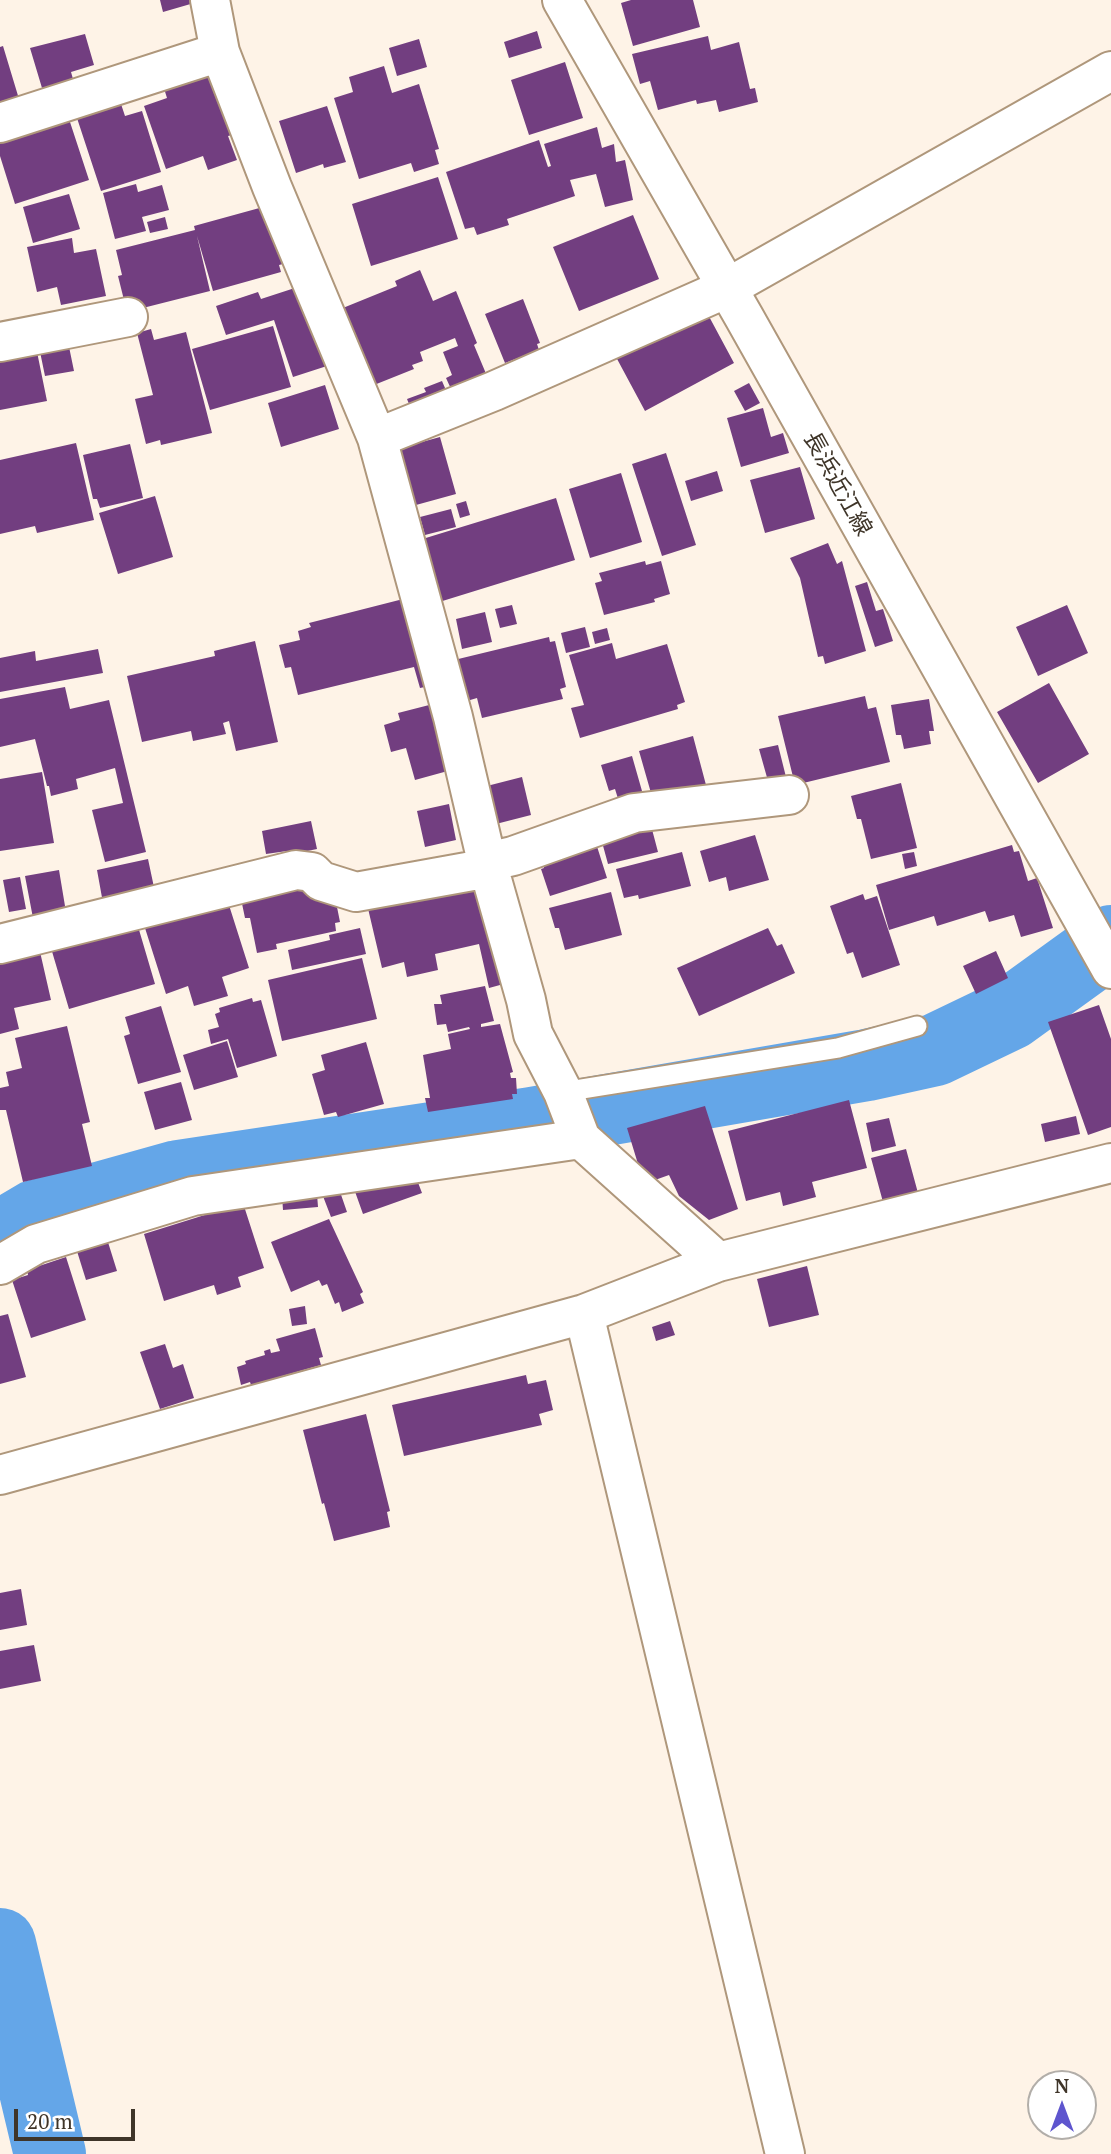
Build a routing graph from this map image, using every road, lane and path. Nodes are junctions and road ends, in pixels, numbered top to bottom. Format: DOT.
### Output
graph roads {
  1 [pos="210,0"];
  2 [pos="562,0"];
  3 [pos="220,52"];
  4 [pos="1111,71"];
  5 [pos="0,123"];
  6 [pos="727,288"];
  7 [pos="128,317"];
  8 [pos="0,342"];
  9 [pos="377,438"];
  10 [pos="789,794"];
  11 [pos="488,866"];
  12 [pos="0,944"];
  13 [pos="1109,966"];
  14 [pos="917,1026"];
  15 [pos="572,1115"];
  16 [pos="1111,1163"];
  17 [pos="719,1262"];
  18 [pos="0,1265"];
  19 [pos="584,1314"];
  20 [pos="0,1475"];
  21 [pos="785,2154"];
  1 -- 3 [label="street"];
  2 -- 6 [label="street, 長浜近江線"];
  3 -- 5 [label="street"];
  3 -- 9 [label="street"];
  4 -- 6 [label="street"];
  6 -- 9 [label="street"];
  6 -- 13 [label="street, 長浜近江線"];
  7 -- 8 [label="street"];
  9 -- 11 [label="street"];
  10 -- 11 [label="street"];
  11 -- 12 [label="street"];
  11 -- 15 [label="street"];
  14 -- 15 [label="lane"];
  15 -- 17 [label="street"];
  15 -- 18 [label="street"];
  16 -- 17 [label="street"];
  17 -- 19 [label="street"];
  19 -- 20 [label="street"];
  19 -- 21 [label="street"];
}
